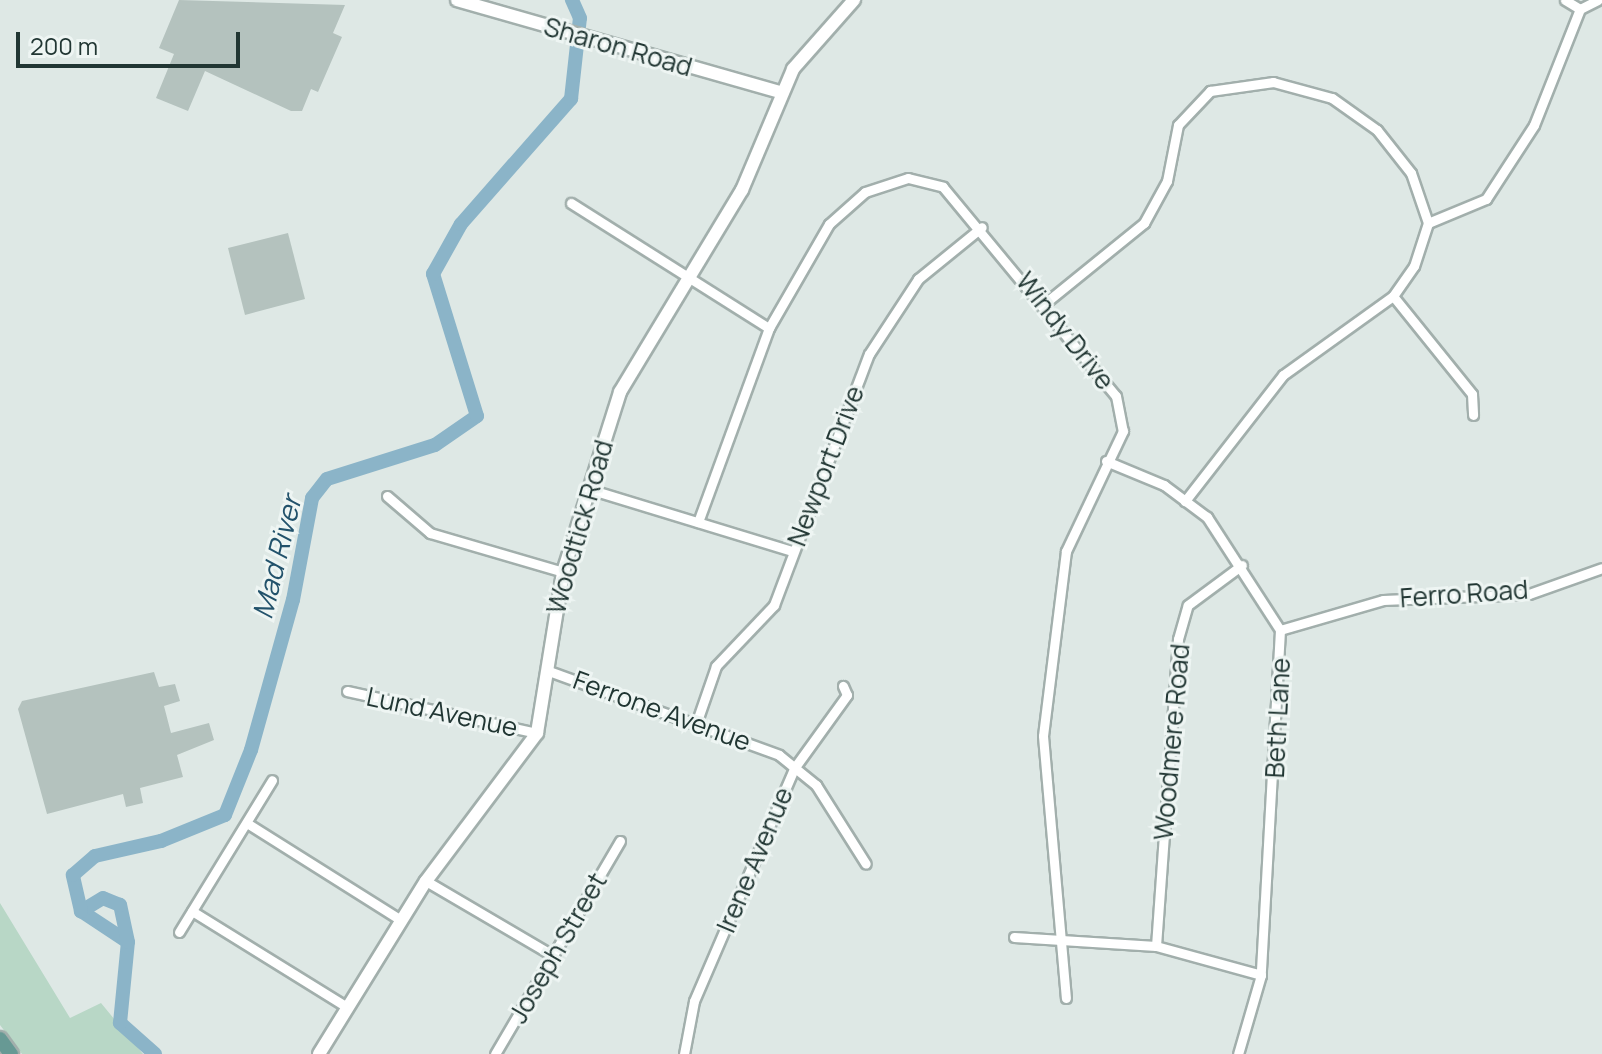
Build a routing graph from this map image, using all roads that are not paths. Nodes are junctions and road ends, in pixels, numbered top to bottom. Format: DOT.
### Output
graph roads {
  1 [pos="457,0"];
  2 [pos="854,0"];
  3 [pos="1565,0"];
  4 [pos="1598,0"];
  5 [pos="1580,9"];
  6 [pos="780,92"];
  7 [pos="571,203"];
  8 [pos="1428,223"];
  9 [pos="982,227"];
  10 [pos="687,277"];
  11 [pos="1393,296"];
  12 [pos="1044,304"];
  13 [pos="769,328"];
  14 [pos="1473,415"];
  15 [pos="1106,461"];
  16 [pos="589,489"];
  17 [pos="387,496"];
  18 [pos="1185,501"];
  19 [pos="698,522"];
  20 [pos="792,551"];
  21 [pos="1242,565"];
  22 [pos="1602,568"];
  23 [pos="563,572"];
  24 [pos="1280,630"];
  25 [pos="546,670"];
  26 [pos="843,686"];
  27 [pos="347,691"];
  28 [pos="697,721"];
  29 [pos="537,733"];
  30 [pos="795,767"];
  31 [pos="272,780"];
  32 [pos="250,825"];
  33 [pos="620,841"];
  34 [pos="866,864"];
  35 [pos="426,881"];
  36 [pos="192,911"];
  37 [pos="401,920"];
  38 [pos="179,932"];
  39 [pos="1014,937"];
  40 [pos="1061,943"];
  41 [pos="1156,946"];
  42 [pos="554,956"];
  43 [pos="1261,975"];
  44 [pos="1066,998"];
  45 [pos="347,1007"];
  46 [pos="0,1039"];
  47 [pos="683,1049"];
  48 [pos="11,1054"];
  49 [pos="319,1054"];
  50 [pos="495,1054"];
  51 [pos="1238,1054"];
  1 -- 6 [label="main road, Sharon Road"];
  2 -- 6 [label="main road, Woodtick Road"];
  3 -- 5 [label="street"];
  4 -- 5 [label="street"];
  5 -- 8 [label="street"];
  6 -- 10 [label="main road, Woodtick Road"];
  7 -- 10 [label="street"];
  8 -- 11 [label="street"];
  8 -- 12 [label="street"];
  9 -- 12 [label="street, Windy Drive"];
  9 -- 13 [label="street, Windy Drive"];
  9 -- 20 [label="street, Newport Drive"];
  10 -- 13 [label="street"];
  10 -- 16 [label="main road, Woodtick Road"];
  11 -- 14 [label="street"];
  11 -- 18 [label="street"];
  12 -- 15 [label="street, Windy Drive"];
  13 -- 19 [label="street, Windy Drive"];
  15 -- 18 [label="street, Beth Lane"];
  15 -- 40 [label="street, Windy Drive"];
  16 -- 19 [label="street"];
  16 -- 23 [label="main road, Woodtick Road"];
  17 -- 23 [label="street"];
  18 -- 21 [label="street, Beth Lane"];
  19 -- 20 [label="street"];
  20 -- 28 [label="street, Newport Drive"];
  21 -- 24 [label="street, Beth Lane"];
  21 -- 41 [label="street, Woodmere Road"];
  22 -- 24 [label="street, Ferro Road"];
  23 -- 25 [label="main road, Woodtick Road"];
  24 -- 43 [label="street, Beth Lane"];
  25 -- 28 [label="street, Ferrone Avenue"];
  25 -- 29 [label="main road, Woodtick Road"];
  26 -- 30 [label="street, Irene Avenue"];
  27 -- 29 [label="street, Lund Avenue"];
  28 -- 30 [label="street, Ferrone Avenue"];
  29 -- 35 [label="main road, Woodtick Road"];
  30 -- 34 [label="street, Ferrone Avenue"];
  30 -- 47 [label="street, Irene Avenue"];
  31 -- 32 [label="street"];
  32 -- 36 [label="street"];
  32 -- 37 [label="street"];
  33 -- 42 [label="street, Joseph Street"];
  35 -- 37 [label="main road, Woodtick Road"];
  35 -- 42 [label="street"];
  36 -- 38 [label="street"];
  36 -- 45 [label="street"];
  37 -- 45 [label="main road, Woodtick Road"];
  39 -- 40 [label="street"];
  40 -- 41 [label="street"];
  40 -- 44 [label="street, Windy Drive"];
  41 -- 43 [label="street"];
  42 -- 50 [label="street, Joseph Street"];
  43 -- 51 [label="street, Beth Lane"];
  45 -- 49 [label="main road, Woodtick Road"];
  46 -- 48 [label="main road"];
}
